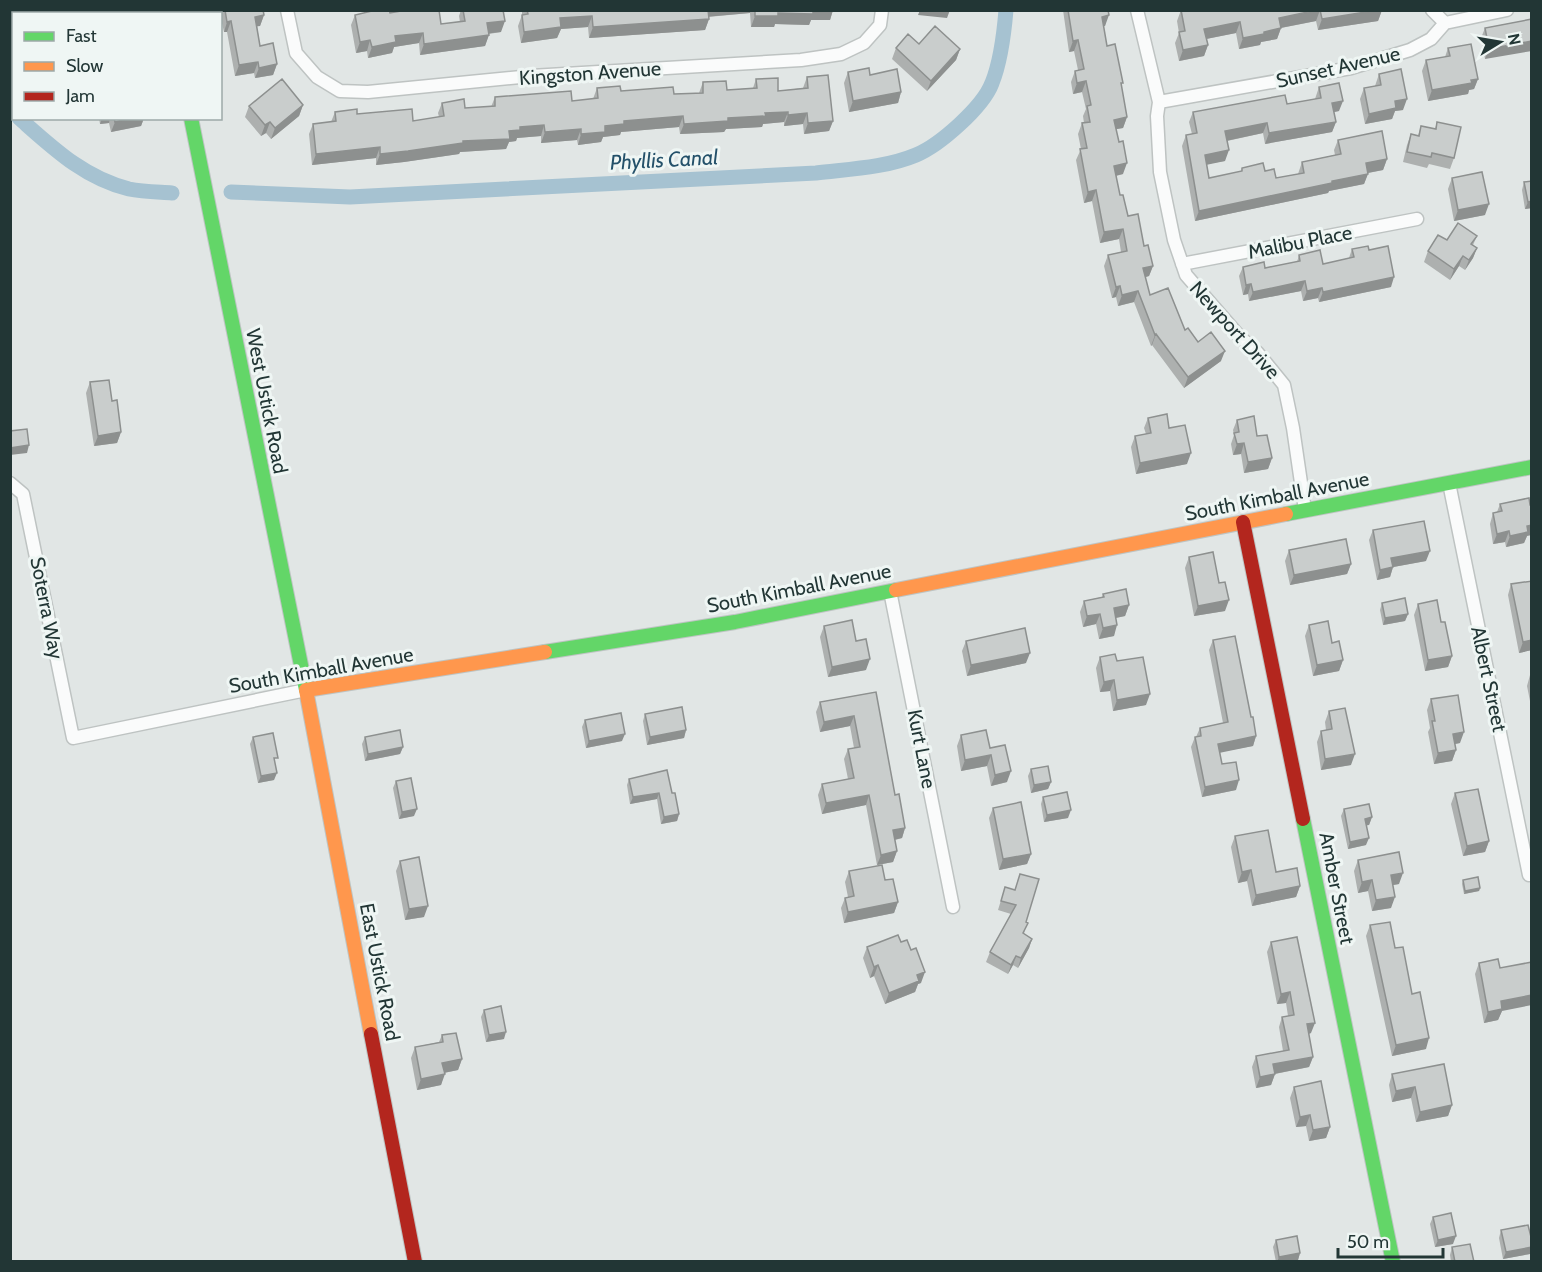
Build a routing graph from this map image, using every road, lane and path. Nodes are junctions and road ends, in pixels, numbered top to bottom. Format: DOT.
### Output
graph roads {
  1 [pos="287,10"];
  2 [pos="882,10"];
  3 [pos="1137,10"];
  4 [pos="1432,10"];
  5 [pos="1507,10"];
  6 [pos="1445,23"];
  7 [pos="1159,102"];
  8 [pos="191,120"];
  9 [pos="1417,219"];
  10 [pos="1182,264"];
  11 [pos="1532,467"];
  12 [pos="10,483"];
  13 [pos="1449,483"];
  14 [pos="1305,510"];
  15 [pos="1244,522"];
  16 [pos="890,591"];
  17 [pos="306,690"];
  18 [pos="73,738"];
  19 [pos="1529,875"];
  20 [pos="953,907"];
  21 [pos="415,1262"];
  22 [pos="1393,1262"];
  1 -- 2 [label="street, Kingston Avenue"];
  3 -- 7 [label="street, Newport Drive"];
  4 -- 6 [label="street"];
  5 -- 6 [label="street"];
  6 -- 7 [label="street, Sunset Avenue"];
  7 -- 10 [label="street, Newport Drive"];
  8 -- 17 [label="street, West Ustick Road"];
  9 -- 10 [label="street, Malibu Place"];
  10 -- 14 [label="street, Newport Drive"];
  11 -- 13 [label="street, South Kimball Avenue"];
  12 -- 18 [label="street, Soterra Way"];
  13 -- 14 [label="street, South Kimball Avenue"];
  13 -- 19 [label="street, Albert Street"];
  14 -- 15 [label="street, South Kimball Avenue"];
  15 -- 16 [label="street, South Kimball Avenue"];
  15 -- 22 [label="street, Amber Street"];
  16 -- 17 [label="street, South Kimball Avenue"];
  16 -- 20 [label="street, Kurt Lane"];
  17 -- 18 [label="street, South Kimball Avenue"];
  17 -- 21 [label="street, East Ustick Road"];
}
